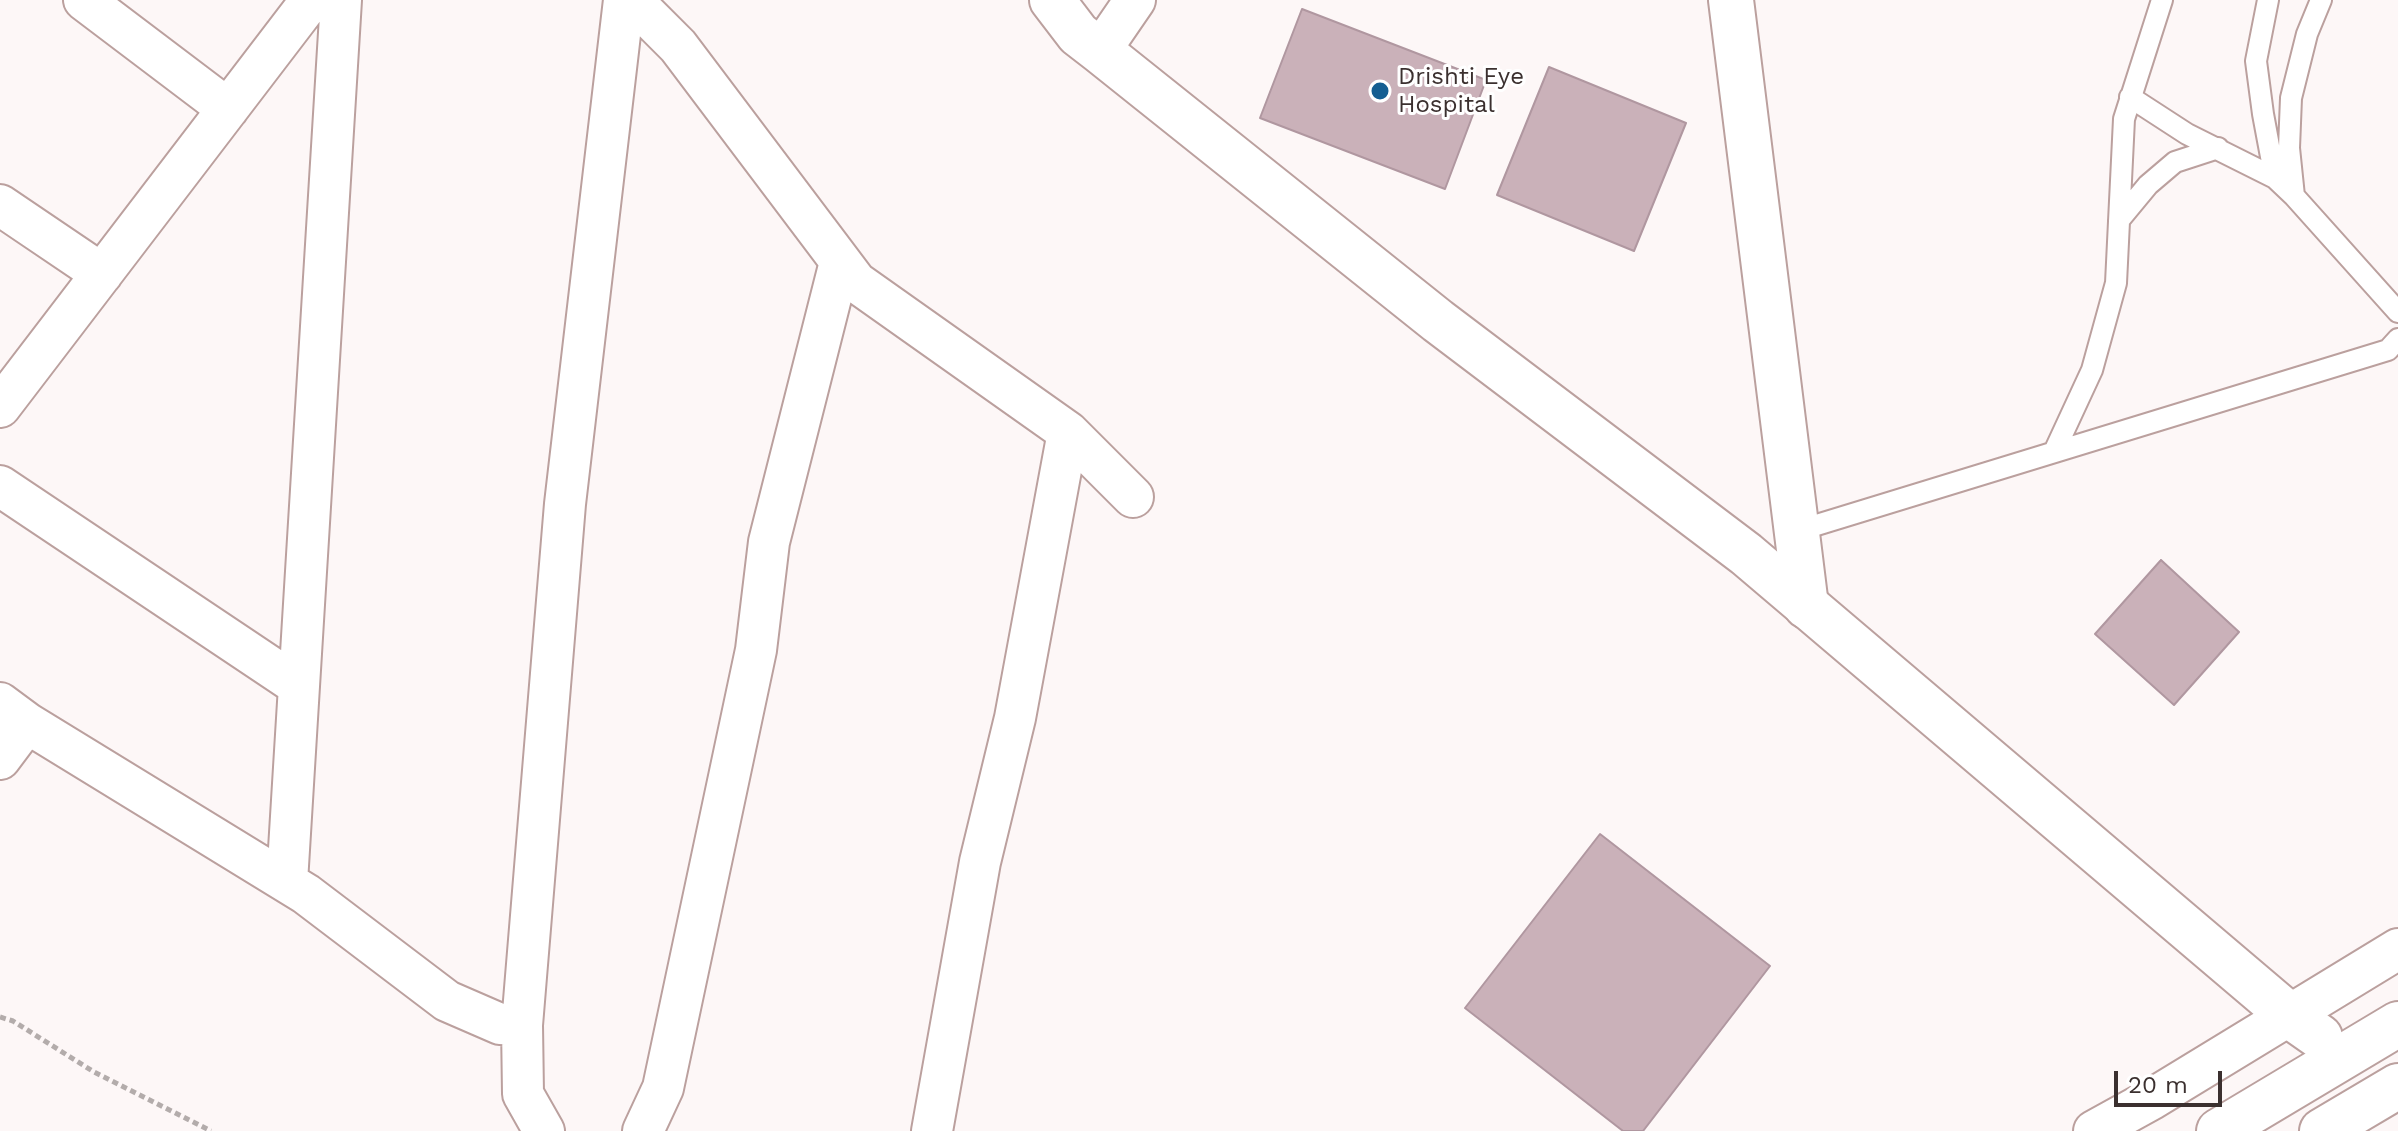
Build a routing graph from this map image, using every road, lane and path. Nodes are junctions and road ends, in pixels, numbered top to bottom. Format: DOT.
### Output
graph roads {
  1 [pos="84,0"];
  2 [pos="311,0"];
  3 [pos="341,0"];
  4 [pos="624,0"];
  5 [pos="632,0"];
  6 [pos="1052,0"];
  7 [pos="1135,0"];
  8 [pos="1731,0"];
  9 [pos="2162,0"];
  10 [pos="2268,0"];
  11 [pos="2321,0"];
  12 [pos="1100,51"];
  13 [pos="2130,97"];
  14 [pos="228,109"];
  15 [pos="2218,148"];
  16 [pos="2275,178"];
  17 [pos="2294,196"];
  18 [pos="0,205"];
  19 [pos="2119,220"];
  20 [pos="840,262"];
  21 [pos="102,274"];
  22 [pos="2398,312"];
  23 [pos="2398,339"];
  24 [pos="0,407"];
  25 [pos="1068,432"];
  26 [pos="2054,452"];
  27 [pos="0,486"];
  28 [pos="1133,497"];
  29 [pos="1797,531"];
  30 [pos="1806,606"];
  31 [pos="299,686"];
  32 [pos="14,713"];
  33 [pos="0,759"];
  34 [pos="287,882"];
  35 [pos="2398,949"];
  36 [pos="0,1017"];
  37 [pos="2398,1024"];
  38 [pos="522,1025"];
  39 [pos="2305,1027"];
  40 [pos="2398,1086"];
  41 [pos="211,1131"];
  42 [pos="544,1131"];
  43 [pos="643,1131"];
  44 [pos="932,1131"];
  45 [pos="2094,1131"];
  46 [pos="2219,1131"];
  47 [pos="2322,1131"];
  1 -- 14 [label="street"];
  2 -- 14 [label="street"];
  3 -- 31 [label="street"];
  4 -- 38 [label="street"];
  5 -- 20 [label="street"];
  6 -- 12 [label="main road"];
  7 -- 12 [label="street"];
  8 -- 29 [label="main road"];
  9 -- 13 [label="lane"];
  10 -- 16 [label="lane"];
  11 -- 17 [label="lane"];
  12 -- 30 [label="main road"];
  13 -- 15 [label="lane"];
  13 -- 19 [label="lane"];
  14 -- 21 [label="street"];
  15 -- 16 [label="lane"];
  15 -- 19 [label="lane"];
  16 -- 17 [label="lane"];
  17 -- 22 [label="lane"];
  18 -- 21 [label="street"];
  19 -- 26 [label="lane"];
  20 -- 25 [label="street"];
  20 -- 43 [label="street"];
  21 -- 24 [label="street"];
  23 -- 26 [label="lane"];
  25 -- 28 [label="street"];
  25 -- 44 [label="street"];
  26 -- 29 [label="lane"];
  27 -- 31 [label="street"];
  29 -- 30 [label="main road"];
  30 -- 39 [label="main road"];
  31 -- 34 [label="street"];
  32 -- 33 [label="street"];
  32 -- 34 [label="street"];
  34 -- 38 [label="street"];
  35 -- 39 [label="street"];
  36 -- 41 [label="path"];
  37 -- 46 [label="main road"];
  38 -- 42 [label="street"];
  39 -- 45 [label="street"];
  40 -- 47 [label="main road"];
}
